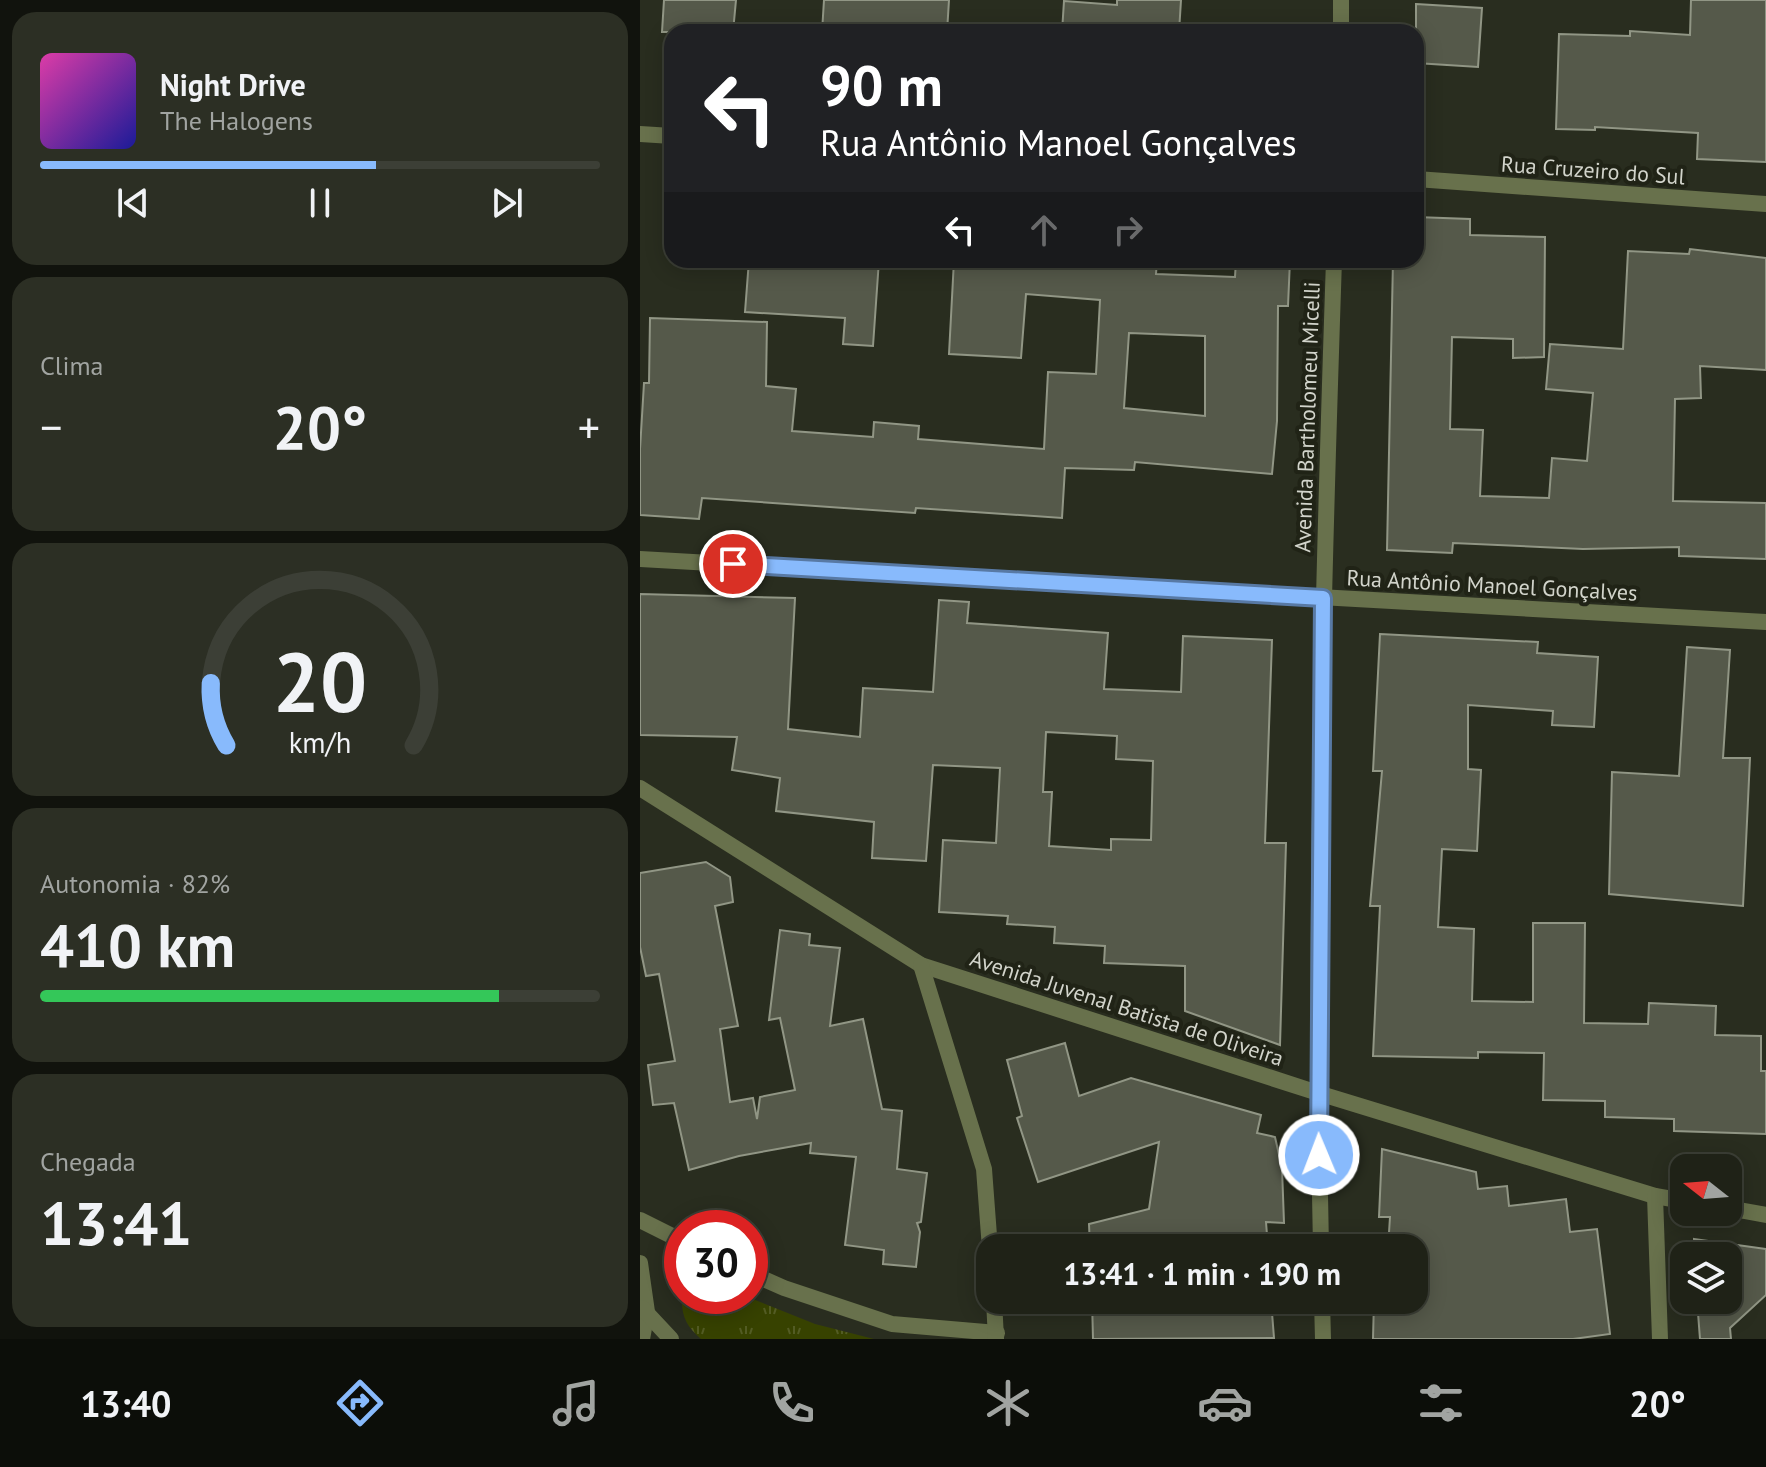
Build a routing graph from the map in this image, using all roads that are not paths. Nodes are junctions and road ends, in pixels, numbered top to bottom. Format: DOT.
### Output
graph roads {
  1 [pos="1341,0"];
  2 [pos="1341,24"];
  3 [pos="640,134"];
  4 [pos="664,136"];
  5 [pos="1424,180"];
  6 [pos="1766,204"];
  7 [pos="1334,268"];
  8 [pos="640,559"];
  9 [pos="1323,598"];
  10 [pos="1766,622"];
  11 [pos="640,788"];
  12 [pos="921,965"];
  13 [pos="1318,1093"];
  14 [pos="1655,1196"];
  15 [pos="1670,1199"];
  16 [pos="1742,1211"];
  17 [pos="1766,1215"];
  18 [pos="640,1220"];
  19 [pos="664,1232"];
  20 [pos="989,1234"];
  21 [pos="1321,1234"];
  22 [pos="640,1263"];
  23 [pos="768,1281"];
  24 [pos="643,1309"];
  25 [pos="995,1314"];
  26 [pos="1322,1314"];
  27 [pos="996,1336"];
  28 [pos="642,1339"];
  29 [pos="671,1339"];
  30 [pos="1323,1339"];
  31 [pos="1660,1339"];
  1 -- 2 [label="street"];
  3 -- 4 [label="street"];
  5 -- 6 [label="street, Rua Cruzeiro do Sul"];
  7 -- 9 [label="street, Avenida Bartholomeu Micelli"];
  8 -- 9 [label="street, Rua Antônio Manoel Gonçalves"];
  9 -- 10 [label="street, Rua Antônio Manoel Gonçalves"];
  9 -- 13 [label="street, Avenida Bartholomeu Micelli"];
  11 -- 12 [label="street, Avenida Juvenal Batista de Oliveira"];
  12 -- 13 [label="street, Avenida Juvenal Batista de Oliveira"];
  12 -- 20 [label="street"];
  13 -- 14 [label="street, Avenida Juvenal Batista de Oliveira"];
  13 -- 21 [label="street, Avenida Bartholomeu Micelli"];
  14 -- 15 [label="street, Avenida Juvenal Batista de Oliveira"];
  14 -- 31 [label="street"];
  16 -- 17 [label="street"];
  18 -- 19 [label="street"];
  22 -- 24 [label="street"];
  23 -- 27 [label="street"];
  24 -- 28 [label="street"];
  24 -- 29 [label="street"];
  25 -- 27 [label="street"];
  26 -- 30 [label="street"];
}
